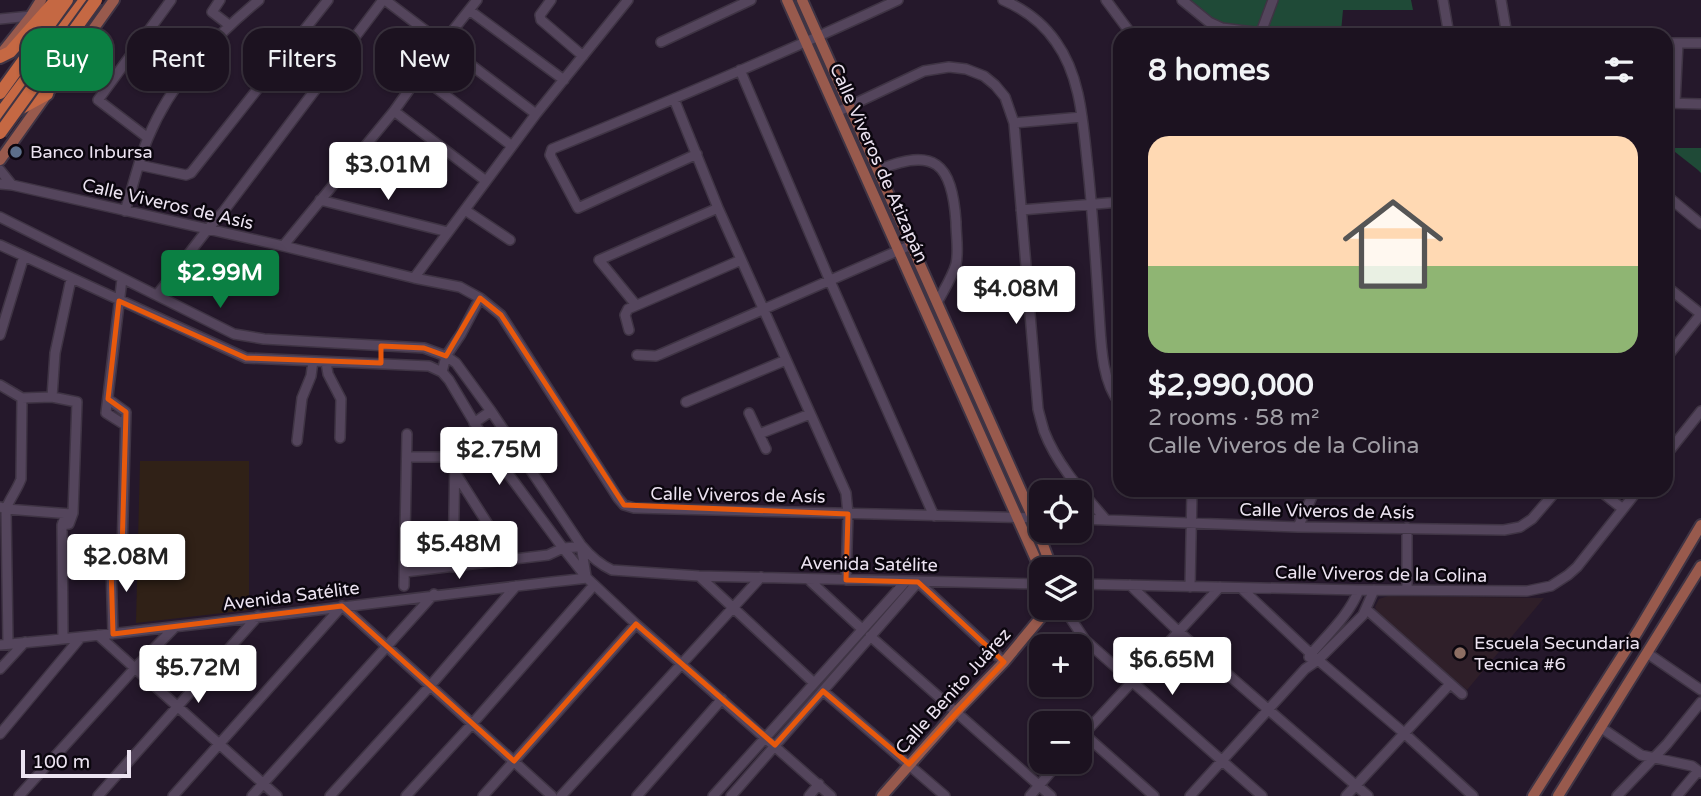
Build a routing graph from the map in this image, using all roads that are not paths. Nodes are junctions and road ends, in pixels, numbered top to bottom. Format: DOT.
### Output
graph roads {
  1 [pos="41,0"];
  2 [pos="56,0"];
  3 [pos="67,0"];
  4 [pos="85,0"];
  5 [pos="96,0"];
  6 [pos="114,0"];
  7 [pos="171,0"];
  8 [pos="220,0"];
  9 [pos="259,0"];
  10 [pos="328,0"];
  11 [pos="384,0"];
  12 [pos="477,0"];
  13 [pos="551,0"];
  14 [pos="628,0"];
  15 [pos="751,0"];
  16 [pos="787,0"];
  17 [pos="802,0"];
  18 [pos="898,0"];
  19 [pos="1003,0"];
  20 [pos="1106,0"];
  21 [pos="1182,0"];
  22 [pos="1273,0"];
  23 [pos="1443,0"];
  24 [pos="1501,0"];
  25 [pos="469,10"];
  26 [pos="31,16"];
  27 [pos="0,19"];
  28 [pos="229,25"];
  29 [pos="421,28"];
  30 [pos="455,28"];
  31 [pos="1127,28"];
  32 [pos="1222,28"];
  33 [pos="1262,28"];
  34 [pos="1448,28"];
  35 [pos="1506,28"];
  36 [pos="818,37"];
  37 [pos="662,42"];
  38 [pos="806,43"];
  39 [pos="1673,43"];
  40 [pos="1678,43"];
  41 [pos="1701,43"];
  42 [pos="1,52"];
  43 [pos="583,56"];
  44 [pos="474,68"];
  45 [pos="740,70"];
  46 [pos="564,80"];
  47 [pos="1673,86"];
  48 [pos="408,91"];
  49 [pos="440,91"];
  50 [pos="0,93"];
  51 [pos="47,94"];
  52 [pos="674,99"];
  53 [pos="1673,103"];
  54 [pos="1701,104"];
  55 [pos="850,107"];
  56 [pos="394,111"];
  57 [pos="837,112"];
  58 [pos="0,114"];
  59 [pos="536,114"];
  60 [pos="1082,117"];
  61 [pos="0,120"];
  62 [pos="1014,124"];
  63 [pos="0,133"];
  64 [pos="148,138"];
  65 [pos="512,146"];
  66 [pos="696,154"];
  67 [pos="0,160"];
  68 [pos="139,165"];
  69 [pos="0,170"];
  70 [pos="878,170"];
  71 [pos="486,181"];
  72 [pos="0,184"];
  73 [pos="12,185"];
  74 [pos="320,200"];
  75 [pos="1673,201"];
  76 [pos="1113,202"];
  77 [pos="1091,204"];
  78 [pos="719,208"];
  79 [pos="465,210"];
  80 [pos="1021,210"];
  81 [pos="125,211"];
  82 [pos="0,217"];
  83 [pos="1701,224"];
  84 [pos="207,230"];
  85 [pos="448,232"];
  86 [pos="510,240"];
  87 [pos="911,244"];
  88 [pos="0,245"];
  89 [pos="283,246"];
  90 [pos="899,250"];
  91 [pos="24,256"];
  92 [pos="741,260"];
  93 [pos="122,278"];
  94 [pos="414,278"];
  95 [pos="71,279"];
  96 [pos="830,281"];
  97 [pos="1673,292"];
  98 [pos="157,295"];
  99 [pos="480,298"];
  100 [pos="119,301"];
  101 [pos="937,303"];
  102 [pos="636,304"];
  103 [pos="764,310"];
  104 [pos="1701,314"];
  105 [pos="629,330"];
  106 [pos="0,335"];
  107 [pos="381,346"];
  108 [pos="1673,349"];
  109 [pos="637,355"];
  110 [pos="446,356"];
  111 [pos="786,360"];
  112 [pos="313,361"];
  113 [pos="326,362"];
  114 [pos="382,363"];
  115 [pos="442,372"];
  116 [pos="0,384"];
  117 [pos="1113,392"];
  118 [pos="52,397"];
  119 [pos="22,398"];
  120 [pos="108,399"];
  121 [pos="687,402"];
  122 [pos="491,411"];
  123 [pos="1701,411"];
  124 [pos="749,412"];
  125 [pos="810,414"];
  126 [pos="474,423"];
  127 [pos="125,425"];
  128 [pos="407,434"];
  129 [pos="760,434"];
  130 [pos="340,438"];
  131 [pos="297,441"];
  132 [pos="512,442"];
  133 [pos="1673,446"];
  134 [pos="766,449"];
  135 [pos="492,452"];
  136 [pos="407,457"];
  137 [pos="456,457"];
  138 [pos="455,473"];
  139 [pos="1192,497"];
  140 [pos="1312,497"];
  141 [pos="1552,497"];
  142 [pos="1608,497"];
  143 [pos="1632,497"];
  144 [pos="1029,501"];
  145 [pos="3,508"];
  146 [pos="1623,509"];
  147 [pos="70,514"];
  148 [pos="848,514"];
  149 [pos="934,516"];
  150 [pos="1018,517"];
  151 [pos="1029,518"];
  152 [pos="1092,519"];
  153 [pos="1106,520"];
  154 [pos="1192,523"];
  155 [pos="1701,525"];
  156 [pos="1298,527"];
  157 [pos="1407,528"];
  158 [pos="580,545"];
  159 [pos="563,548"];
  160 [pos="1035,557"];
  161 [pos="510,559"];
  162 [pos="1701,566"];
  163 [pos="453,567"];
  164 [pos="405,572"];
  165 [pos="699,576"];
  166 [pos="761,577"];
  167 [pos="808,579"];
  168 [pos="846,580"];
  169 [pos="591,581"];
  170 [pos="906,582"];
  171 [pos="918,582"];
  172 [pos="1029,583"];
  173 [pos="1092,584"];
  174 [pos="1130,585"];
  175 [pos="404,586"];
  176 [pos="516,586"];
  177 [pos="1190,587"];
  178 [pos="1220,587"];
  179 [pos="1241,588"];
  180 [pos="1359,590"];
  181 [pos="1374,590"];
  182 [pos="1406,590"];
  183 [pos="434,594"];
  184 [pos="342,606"];
  185 [pos="733,608"];
  186 [pos="1366,609"];
  187 [pos="258,616"];
  188 [pos="1039,620"];
  189 [pos="1072,620"];
  190 [pos="4,621"];
  191 [pos="636,624"];
  192 [pos="175,627"];
  193 [pos="1179,632"];
  194 [pos="866,633"];
  195 [pos="113,634"];
  196 [pos="98,635"];
  197 [pos="82,637"];
  198 [pos="63,639"];
  199 [pos="25,642"];
  200 [pos="4,645"];
  201 [pos="387,646"];
  202 [pos="1647,653"];
  203 [pos="1314,657"];
  204 [pos="1004,662"];
  205 [pos="682,663"];
  206 [pos="135,668"];
  207 [pos="0,669"];
  208 [pos="1132,682"];
  209 [pos="814,683"];
  210 [pos="1450,684"];
  211 [pos="430,686"];
  212 [pos="1701,690"];
  213 [pos="823,691"];
  214 [pos="1462,694"];
  215 [pos="722,699"];
  216 [pos="1701,702"];
  217 [pos="177,706"];
  218 [pos="1269,709"];
  219 [pos="957,711"];
  220 [pos="472,724"];
  221 [pos="1092,725"];
  222 [pos="1600,727"];
  223 [pos="1404,733"];
  224 [pos="0,734"];
  225 [pos="766,737"];
  226 [pos="220,744"];
  227 [pos="1092,744"];
  228 [pos="775,745"];
  229 [pos="1653,758"];
  230 [pos="1222,760"];
  231 [pos="514,761"];
  232 [pos="909,764"];
  233 [pos="1700,772"];
  234 [pos="1049,774"];
  235 [pos="263,783"];
  236 [pos="819,785"];
  237 [pos="1039,785"];
  238 [pos="1355,785"];
  239 [pos="19,796"];
  240 [pos="98,796"];
  241 [pos="173,796"];
  242 [pos="252,796"];
  243 [pos="277,796"];
  244 [pos="330,796"];
  245 [pos="406,796"];
  246 [pos="483,796"];
  247 [pos="552,796"];
  248 [pos="561,796"];
  249 [pos="637,796"];
  250 [pos="713,796"];
  251 [pos="731,796"];
  252 [pos="809,796"];
  253 [pos="831,796"];
  254 [pos="882,796"];
  255 [pos="944,796"];
  256 [pos="1030,796"];
  257 [pos="1051,796"];
  258 [pos="1154,796"];
  259 [pos="1190,796"];
  260 [pos="1262,796"];
  261 [pos="1346,796"];
  262 [pos="1368,796"];
  263 [pos="1473,796"];
  264 [pos="1533,796"];
  265 [pos="1558,796"];
  266 [pos="1617,796"];
  267 [pos="1677,796"];
  1 -- 26 [label="main road"];
  2 -- 42 [label="highway"];
  3 -- 50 [label="highway"];
  4 -- 58 [label="highway"];
  5 -- 63 [label="highway, bridge"];
  6 -- 51 [label="main road"];
  7 -- 64 [label="street"];
  8 -- 28 [label="street"];
  9 -- 28 [label="street"];
  10 -- 68 [label="street"];
  11 -- 29 [label="street"];
  11 -- 84 [label="street"];
  12 -- 25 [label="street"];
  13 -- 43 [label="street"];
  14 -- 43 [label="street"];
  15 -- 37 [label="street"];
  16 -- 38 [label="main road, Calle Viveros de Atizapán"];
  17 -- 36 [label="main road, Calle Viveros de Atizapán"];
  18 -- 36 [label="street"];
  19 -- 60 [label="street"];
  20 -- 31 [label="street"];
  21 -- 32 [label="street"];
  22 -- 33 [label="street"];
  23 -- 34 [label="street"];
  24 -- 35 [label="street"];
  25 -- 30 [label="street"];
  25 -- 46 [label="street"];
  26 -- 27 [label="street"];
  26 -- 42 [label="main road"];
  28 -- 64 [label="street"];
  36 -- 38 [label="street"];
  36 -- 55 [label="main road, Calle Viveros de Atizapán"];
  38 -- 45 [label="street"];
  38 -- 57 [label="main road, Calle Viveros de Atizapán"];
  39 -- 40 [label="street"];
  40 -- 41 [label="street"];
  40 -- 47 [label="street"];
  43 -- 46 [label="street"];
  44 -- 59 [label="street"];
  45 -- 52 [label="street"];
  45 -- 96 [label="street"];
  46 -- 59 [label="street"];
  48 -- 56 [label="street"];
  49 -- 65 [label="street"];
  51 -- 61 [label="highway"];
  51 -- 67 [label="main road"];
  52 -- 66 [label="street"];
  52 -- 66 [label="street"];
  53 -- 54 [label="street"];
  55 -- 57 [label="street"];
  55 -- 62 [label="street"];
  55 -- 70 [label="main road, Calle Viveros de Atizapán"];
  56 -- 71 [label="street"];
  56 -- 74 [label="street"];
  57 -- 90 [label="main road, Calle Viveros de Atizapán"];
  59 -- 65 [label="street"];
  60 -- 62 [label="street"];
  60 -- 77 [label="street"];
  62 -- 80 [label="street"];
  64 -- 68 [label="street"];
  65 -- 71 [label="street"];
  66 -- 78 [label="street"];
  68 -- 81 [label="street"];
  69 -- 73 [label="street"];
  70 -- 87 [label="main road, Calle Viveros de Atizapán"];
  70 -- 101 [label="street"];
  71 -- 79 [label="street"];
  72 -- 73 [label="street, Calle Viveros de Asís"];
  73 -- 81 [label="street, Calle Viveros de Asís"];
  74 -- 85 [label="street"];
  74 -- 89 [label="street"];
  75 -- 83 [label="street"];
  76 -- 77 [label="street"];
  77 -- 80 [label="street"];
  77 -- 117 [label="street"];
  78 -- 92 [label="street"];
  78 -- 102 [label="street"];
  79 -- 85 [label="street"];
  79 -- 86 [label="street"];
  80 -- 153 [label="street"];
  81 -- 84 [label="street, Calle Viveros de Asís"];
  82 -- 93 [label="street"];
  84 -- 89 [label="street, Calle Viveros de Asís"];
  84 -- 98 [label="street"];
  85 -- 94 [label="street"];
  87 -- 90 [label="street"];
  87 -- 101 [label="main road, Calle Viveros de Atizapán"];
  88 -- 91 [label="street"];
  89 -- 94 [label="street, Calle Viveros de Asís"];
  90 -- 96 [label="street"];
  90 -- 150 [label="main road, Calle Viveros de Atizapán"];
  91 -- 95 [label="street"];
  91 -- 106 [label="street"];
  92 -- 102 [label="street"];
  92 -- 103 [label="street"];
  93 -- 98 [label="street"];
  93 -- 100 [label="street"];
  94 -- 99 [label="street, Calle Viveros de Asís"];
  95 -- 100 [label="street"];
  95 -- 118 [label="street"];
  96 -- 103 [label="street"];
  96 -- 149 [label="street"];
  97 -- 104 [label="street"];
  98 -- 107 [label="street"];
  99 -- 110 [label="street"];
  99 -- 148 [label="street, Calle Viveros de Asís"];
  100 -- 112 [label="street"];
  100 -- 120 [label="street"];
  101 -- 144 [label="main road, Calle Viveros de Atizapán"];
  102 -- 105 [label="street"];
  103 -- 109 [label="street"];
  103 -- 111 [label="street"];
  104 -- 108 [label="street"];
  107 -- 110 [label="street"];
  107 -- 114 [label="street"];
  110 -- 115 [label="street"];
  110 -- 122 [label="street"];
  111 -- 121 [label="street"];
  111 -- 125 [label="street"];
  112 -- 113 [label="street"];
  112 -- 131 [label="street"];
  113 -- 114 [label="street"];
  113 -- 130 [label="street"];
  114 -- 115 [label="street"];
  115 -- 126 [label="street"];
  116 -- 119 [label="street"];
  118 -- 119 [label="street"];
  118 -- 147 [label="street"];
  119 -- 145 [label="street"];
  120 -- 127 [label="street"];
  120 -- 127 [label="street"];
  122 -- 126 [label="street"];
  122 -- 132 [label="street"];
  123 -- 133 [label="street"];
  124 -- 129 [label="street"];
  125 -- 129 [label="street"];
  125 -- 148 [label="street"];
  126 -- 135 [label="street"];
  127 -- 195 [label="street"];
  128 -- 136 [label="street"];
  129 -- 134 [label="street"];
  132 -- 135 [label="street"];
  132 -- 158 [label="street"];
  135 -- 137 [label="street"];
  135 -- 159 [label="street"];
  136 -- 137 [label="street"];
  136 -- 164 [label="street"];
  137 -- 138 [label="street"];
  138 -- 161 [label="street"];
  138 -- 163 [label="street"];
  139 -- 154 [label="street"];
  140 -- 156 [label="street"];
  141 -- 157 [label="street, Calle Viveros de Asís"];
  142 -- 146 [label="street"];
  143 -- 146 [label="street, Calle Viveros de la Colina"];
  145 -- 147 [label="street"];
  145 -- 190 [label="street"];
  146 -- 182 [label="street, Calle Viveros de la Colina"];
  147 -- 198 [label="street"];
  148 -- 149 [label="street, Calle Viveros de Asís"];
  148 -- 168 [label="street"];
  149 -- 150 [label="street, Calle Viveros de Asís"];
  150 -- 151 [label="street, Calle Viveros de Asís"];
  150 -- 160 [label="main road, Calle Viveros de Atizapán"];
  152 -- 153 [label="street, Calle Viveros de Asís"];
  153 -- 154 [label="street, Calle Viveros de Asís"];
  154 -- 156 [label="street, Calle Viveros de Asís"];
  154 -- 177 [label="street"];
  155 -- 264 [label="main road"];
  156 -- 157 [label="street, Calle Viveros de Asís"];
  157 -- 182 [label="street"];
  158 -- 159 [label="street"];
  158 -- 165 [label="street, Avenida Satélite"];
  158 -- 169 [label="street"];
  159 -- 161 [label="street"];
  159 -- 169 [label="street"];
  161 -- 163 [label="street"];
  162 -- 202 [label="main road"];
  163 -- 164 [label="street"];
  164 -- 175 [label="street"];
  165 -- 166 [label="street, Avenida Satélite"];
  165 -- 185 [label="street"];
  166 -- 167 [label="street, Avenida Satélite"];
  166 -- 185 [label="street"];
  167 -- 168 [label="street, Avenida Satélite"];
  167 -- 194 [label="street"];
  168 -- 170 [label="street, Avenida Satélite"];
  169 -- 176 [label="street, Avenida Satélite"];
  169 -- 191 [label="street"];
  169 -- 220 [label="street"];
  170 -- 171 [label="street, Avenida Satélite"];
  170 -- 194 [label="street"];
  171 -- 172 [label="street, Avenida Satélite"];
  171 -- 194 [label="street"];
  171 -- 204 [label="street"];
  173 -- 174 [label="street, Calle Viveros de la Colina"];
  174 -- 177 [label="street, Calle Viveros de la Colina"];
  174 -- 193 [label="street"];
  176 -- 183 [label="street, Avenida Satélite"];
  176 -- 211 [label="street"];
  177 -- 178 [label="street, Calle Viveros de la Colina"];
  178 -- 179 [label="street, Calle Viveros de la Colina"];
  178 -- 193 [label="street"];
  179 -- 180 [label="street, Calle Viveros de la Colina"];
  179 -- 203 [label="street"];
  180 -- 181 [label="street, Calle Viveros de la Colina"];
  180 -- 203 [label="street"];
  181 -- 182 [label="street, Calle Viveros de la Colina"];
  181 -- 186 [label="street"];
  183 -- 184 [label="street, Avenida Satélite"];
  183 -- 201 [label="street"];
  184 -- 187 [label="street, Avenida Satélite"];
  184 -- 201 [label="street"];
  184 -- 226 [label="street"];
  185 -- 205 [label="street"];
  185 -- 209 [label="street"];
  186 -- 203 [label="street"];
  186 -- 210 [label="street"];
  187 -- 192 [label="street, Avenida Satélite"];
  187 -- 217 [label="street"];
  188 -- 204 [label="main road, Calle Benito Juárez"];
  189 -- 208 [label="street"];
  190 -- 200 [label="street"];
  191 -- 205 [label="street"];
  191 -- 231 [label="street"];
  192 -- 195 [label="street, Avenida Satélite"];
  192 -- 206 [label="street"];
  193 -- 208 [label="street"];
  193 -- 218 [label="street"];
  194 -- 209 [label="street"];
  194 -- 213 [label="street"];
  194 -- 219 [label="street"];
  195 -- 196 [label="street, Avenida Satélite"];
  196 -- 197 [label="street, Avenida Satélite"];
  196 -- 206 [label="street"];
  197 -- 198 [label="street, Avenida Satélite"];
  197 -- 224 [label="street"];
  198 -- 199 [label="street, Avenida Satélite"];
  199 -- 200 [label="street, Avenida Satélite"];
  199 -- 207 [label="street"];
  201 -- 211 [label="street"];
  201 -- 235 [label="street"];
  202 -- 212 [label="street"];
  202 -- 222 [label="main road"];
  203 -- 218 [label="street"];
  203 -- 223 [label="street"];
  204 -- 219 [label="main road, Calle Benito Juárez"];
  205 -- 215 [label="street"];
  205 -- 248 [label="street"];
  206 -- 217 [label="street"];
  206 -- 239 [label="street"];
  208 -- 221 [label="street"];
  208 -- 230 [label="street"];
  209 -- 225 [label="street"];
  210 -- 214 [label="street"];
  210 -- 223 [label="street"];
  211 -- 220 [label="street"];
  211 -- 244 [label="street"];
  213 -- 228 [label="street"];
  213 -- 232 [label="street"];
  215 -- 225 [label="street"];
  215 -- 249 [label="street"];
  216 -- 229 [label="street"];
  217 -- 226 [label="street"];
  217 -- 240 [label="street"];
  218 -- 230 [label="street"];
  218 -- 238 [label="street"];
  219 -- 232 [label="main road, Calle Benito Juárez"];
  219 -- 237 [label="street"];
  220 -- 231 [label="street"];
  220 -- 245 [label="street"];
  222 -- 229 [label="street"];
  222 -- 265 [label="main road"];
  223 -- 238 [label="street"];
  223 -- 263 [label="street"];
  225 -- 228 [label="street"];
  225 -- 250 [label="street"];
  226 -- 235 [label="street"];
  226 -- 241 [label="street"];
  227 -- 258 [label="street"];
  228 -- 236 [label="street"];
  228 -- 251 [label="street"];
  229 -- 233 [label="street"];
  229 -- 266 [label="street"];
  230 -- 259 [label="street"];
  230 -- 260 [label="street"];
  231 -- 246 [label="street"];
  231 -- 247 [label="street"];
  232 -- 254 [label="main road, Calle Benito Juárez"];
  232 -- 255 [label="street"];
  233 -- 267 [label="street"];
  234 -- 237 [label="street"];
  235 -- 242 [label="street"];
  235 -- 243 [label="street"];
  236 -- 252 [label="street"];
  236 -- 253 [label="street"];
  237 -- 256 [label="street"];
  237 -- 257 [label="street"];
  238 -- 261 [label="street"];
  238 -- 262 [label="street"];
}
